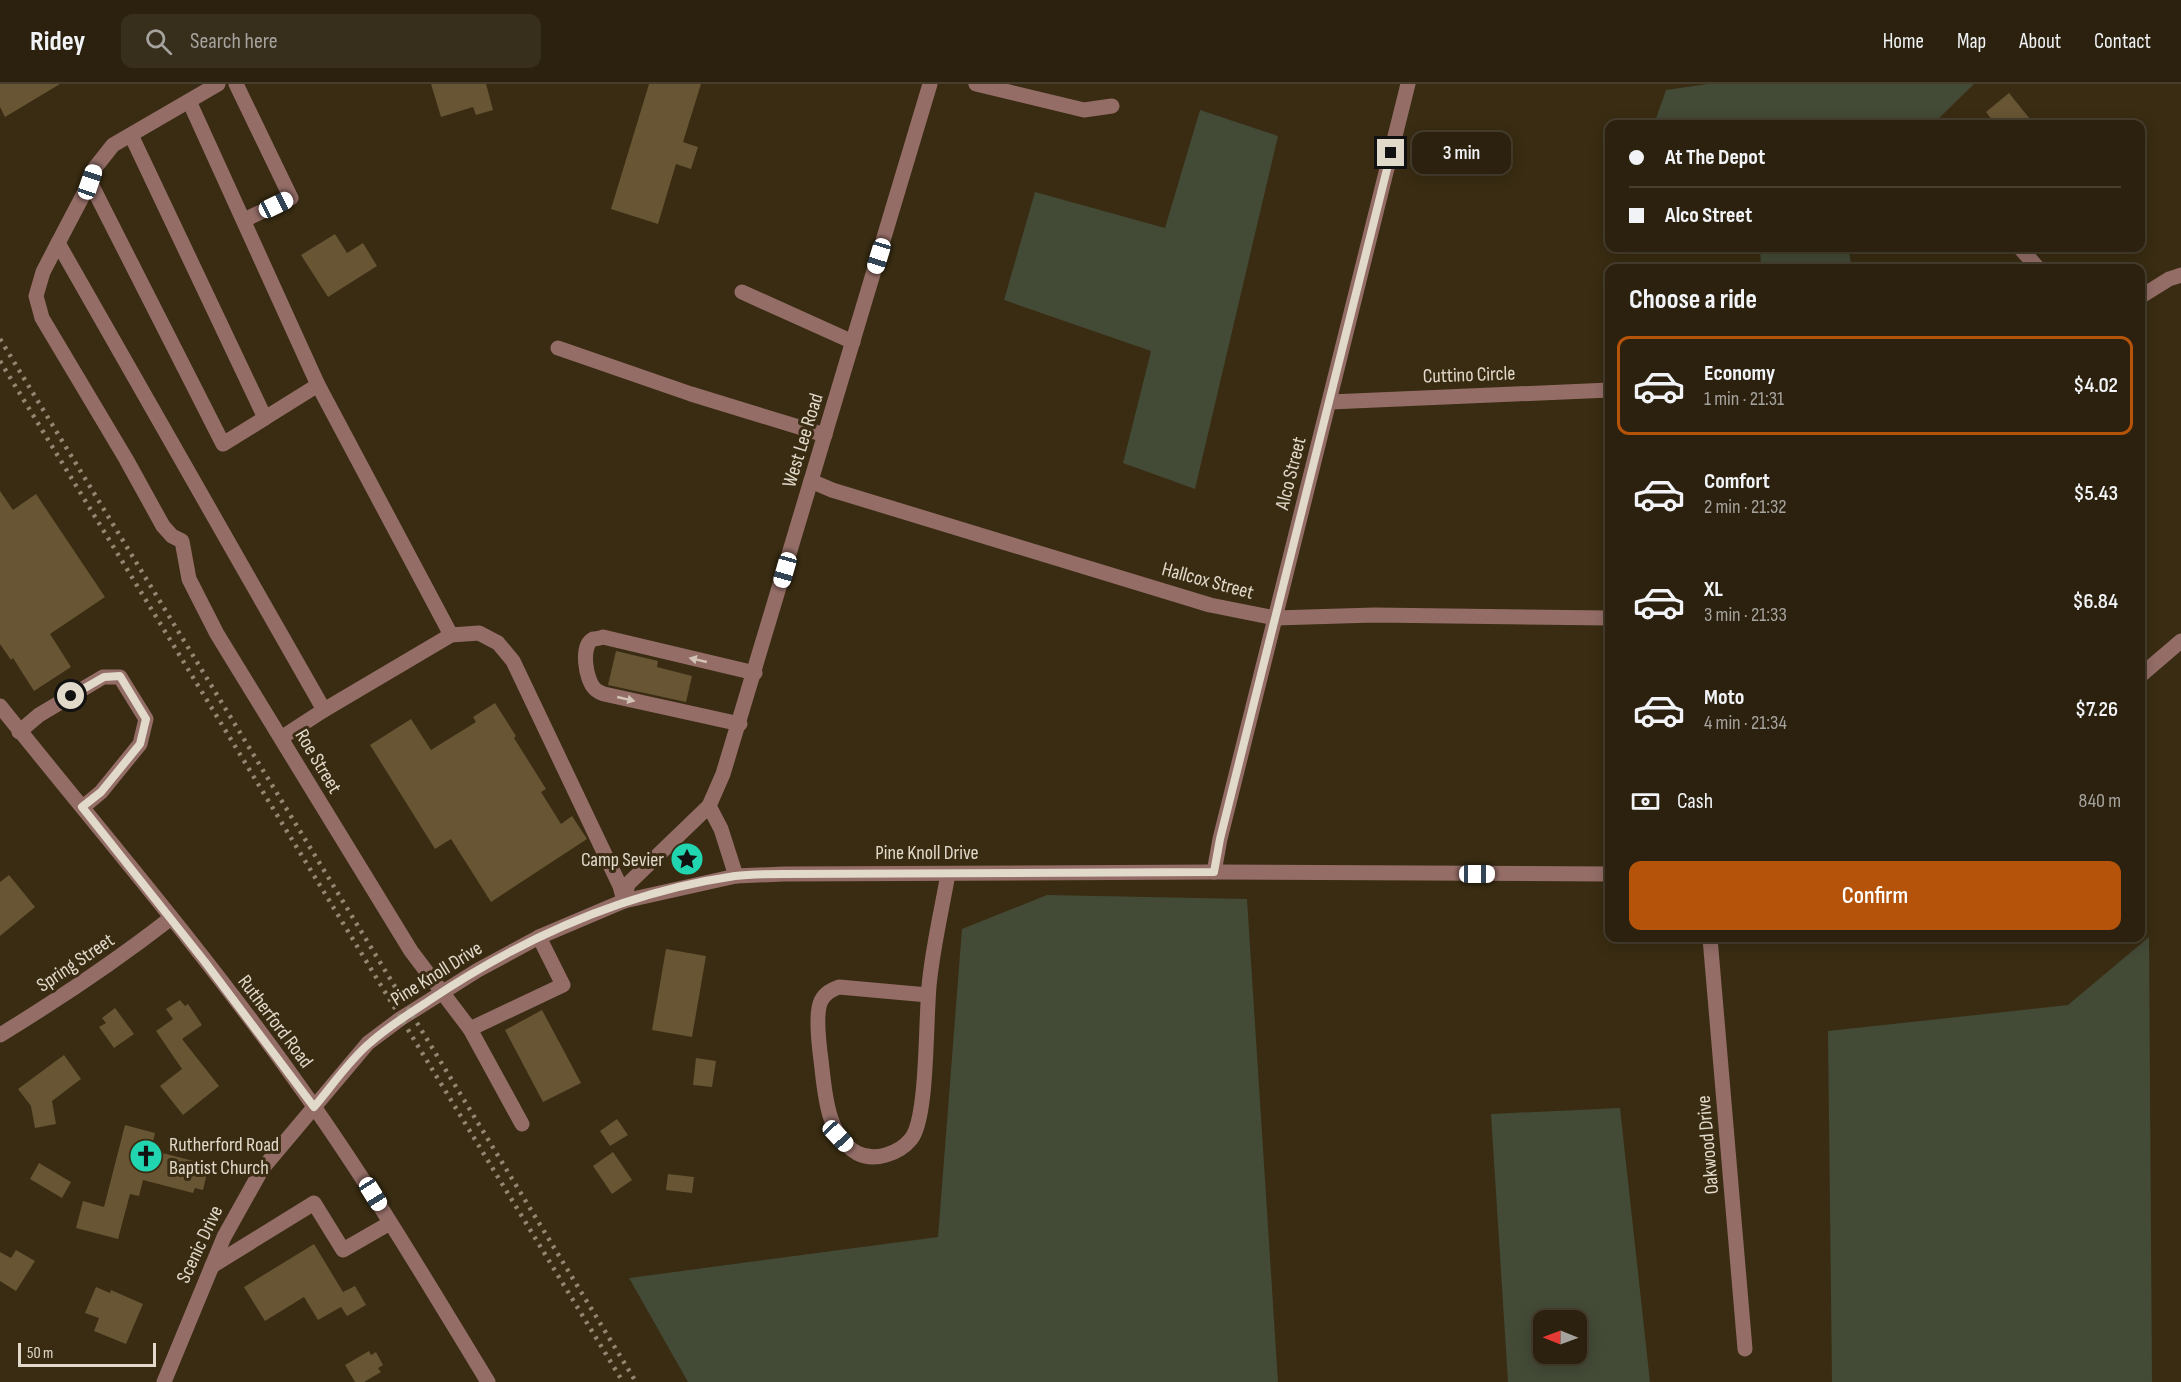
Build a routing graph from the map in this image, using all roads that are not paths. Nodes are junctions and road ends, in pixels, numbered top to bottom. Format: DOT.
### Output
graph roads {
  1 [pos="218,84"];
  2 [pos="236,84"];
  3 [pos="930,84"];
  4 [pos="976,84"];
  5 [pos="1408,84"];
  6 [pos="189,101"];
  7 [pos="1112,106"];
  8 [pos="131,135"];
  9 [pos="90,182"];
  10 [pos="244,220"];
  11 [pos="58,243"];
  12 [pos="2024,252"];
  13 [pos="2034,264"];
  14 [pos="2181,275"];
  15 [pos="742,292"];
  16 [pos="2145,294"];
  17 [pos="853,342"];
  18 [pos="558,348"];
  19 [pos="318,386"];
  20 [pos="1605,390"];
  21 [pos="1330,402"];
  22 [pos="265,418"];
  23 [pos="825,435"];
  24 [pos="812,481"];
  25 [pos="1275,618"];
  26 [pos="1605,618"];
  27 [pos="451,635"];
  28 [pos="2181,641"];
  29 [pos="2145,672"];
  30 [pos="755,673"];
  31 [pos="0,706"];
  32 [pos="324,710"];
  33 [pos="740,724"];
  34 [pos="10,728"];
  35 [pos="281,738"];
  36 [pos="709,806"];
  37 [pos="82,807"];
  38 [pos="1214,872"];
  39 [pos="948,874"];
  40 [pos="1605,874"];
  41 [pos="736,876"];
  42 [pos="624,901"];
  43 [pos="171,918"];
  44 [pos="539,937"];
  45 [pos="1710,942"];
  46 [pos="443,992"];
  47 [pos="928,995"];
  48 [pos="470,1029"];
  49 [pos="0,1035"];
  50 [pos="314,1107"];
  51 [pos="522,1124"];
  52 [pos="390,1222"];
  53 [pos="212,1266"];
  54 [pos="1745,1349"];
  55 [pos="164,1382"];
  56 [pos="488,1382"];
  1 -- 6 [label="street"];
  2 -- 10 [label="street"];
  3 -- 17 [label="street, West Lee Road"];
  4 -- 7 [label="street"];
  5 -- 21 [label="street, Alco Street"];
  6 -- 8 [label="street"];
  6 -- 10 [label="street"];
  8 -- 9 [label="street"];
  8 -- 22 [label="street"];
  9 -- 11 [label="street"];
  9 -- 22 [label="street"];
  10 -- 19 [label="street"];
  11 -- 32 [label="street"];
  11 -- 35 [label="street, Roe Street"];
  12 -- 13 [label="street"];
  14 -- 16 [label="street"];
  15 -- 17 [label="street"];
  17 -- 23 [label="street, West Lee Road"];
  18 -- 23 [label="street"];
  19 -- 22 [label="street"];
  19 -- 27 [label="street"];
  20 -- 21 [label="street, Cuttino Circle"];
  21 -- 25 [label="street, Alco Street"];
  23 -- 24 [label="street, West Lee Road"];
  24 -- 25 [label="street, Hallcox Street"];
  24 -- 30 [label="street, West Lee Road"];
  25 -- 26 [label="street, Hallcox Street"];
  25 -- 38 [label="street, Alco Street"];
  27 -- 32 [label="street"];
  27 -- 42 [label="street"];
  28 -- 29 [label="street"];
  30 -- 33 [label="street, West Lee Road"];
  30 -- 33 [label="street, one-way"];
  31 -- 34 [label="street, Rutherford Road"];
  32 -- 35 [label="street"];
  33 -- 36 [label="street, West Lee Road"];
  34 -- 37 [label="street, Rutherford Road"];
  34 -- 37 [label="street"];
  35 -- 46 [label="street, Roe Street"];
  36 -- 41 [label="street"];
  36 -- 42 [label="street, West Lee Road"];
  37 -- 43 [label="street, Rutherford Road"];
  38 -- 39 [label="street, Pine Knoll Drive"];
  38 -- 40 [label="street, Pine Knoll Drive"];
  39 -- 41 [label="street, Pine Knoll Drive"];
  39 -- 47 [label="street"];
  41 -- 42 [label="street, Pine Knoll Drive"];
  42 -- 44 [label="street, Pine Knoll Drive"];
  43 -- 49 [label="street, Spring Street"];
  43 -- 50 [label="street, Rutherford Road"];
  44 -- 46 [label="street, Pine Knoll Drive"];
  44 -- 48 [label="street"];
  45 -- 54 [label="street, Oakwood Drive"];
  46 -- 48 [label="street, Roe Street"];
  46 -- 50 [label="street, Pine Knoll Drive"];
  47 -- 47 [label="street"];
  48 -- 51 [label="street, Roe Street"];
  50 -- 52 [label="street, Rutherford Road"];
  50 -- 53 [label="street, Scenic Drive"];
  52 -- 53 [label="street"];
  52 -- 56 [label="street, Rutherford Road"];
  53 -- 55 [label="street, Scenic Drive"];
}
